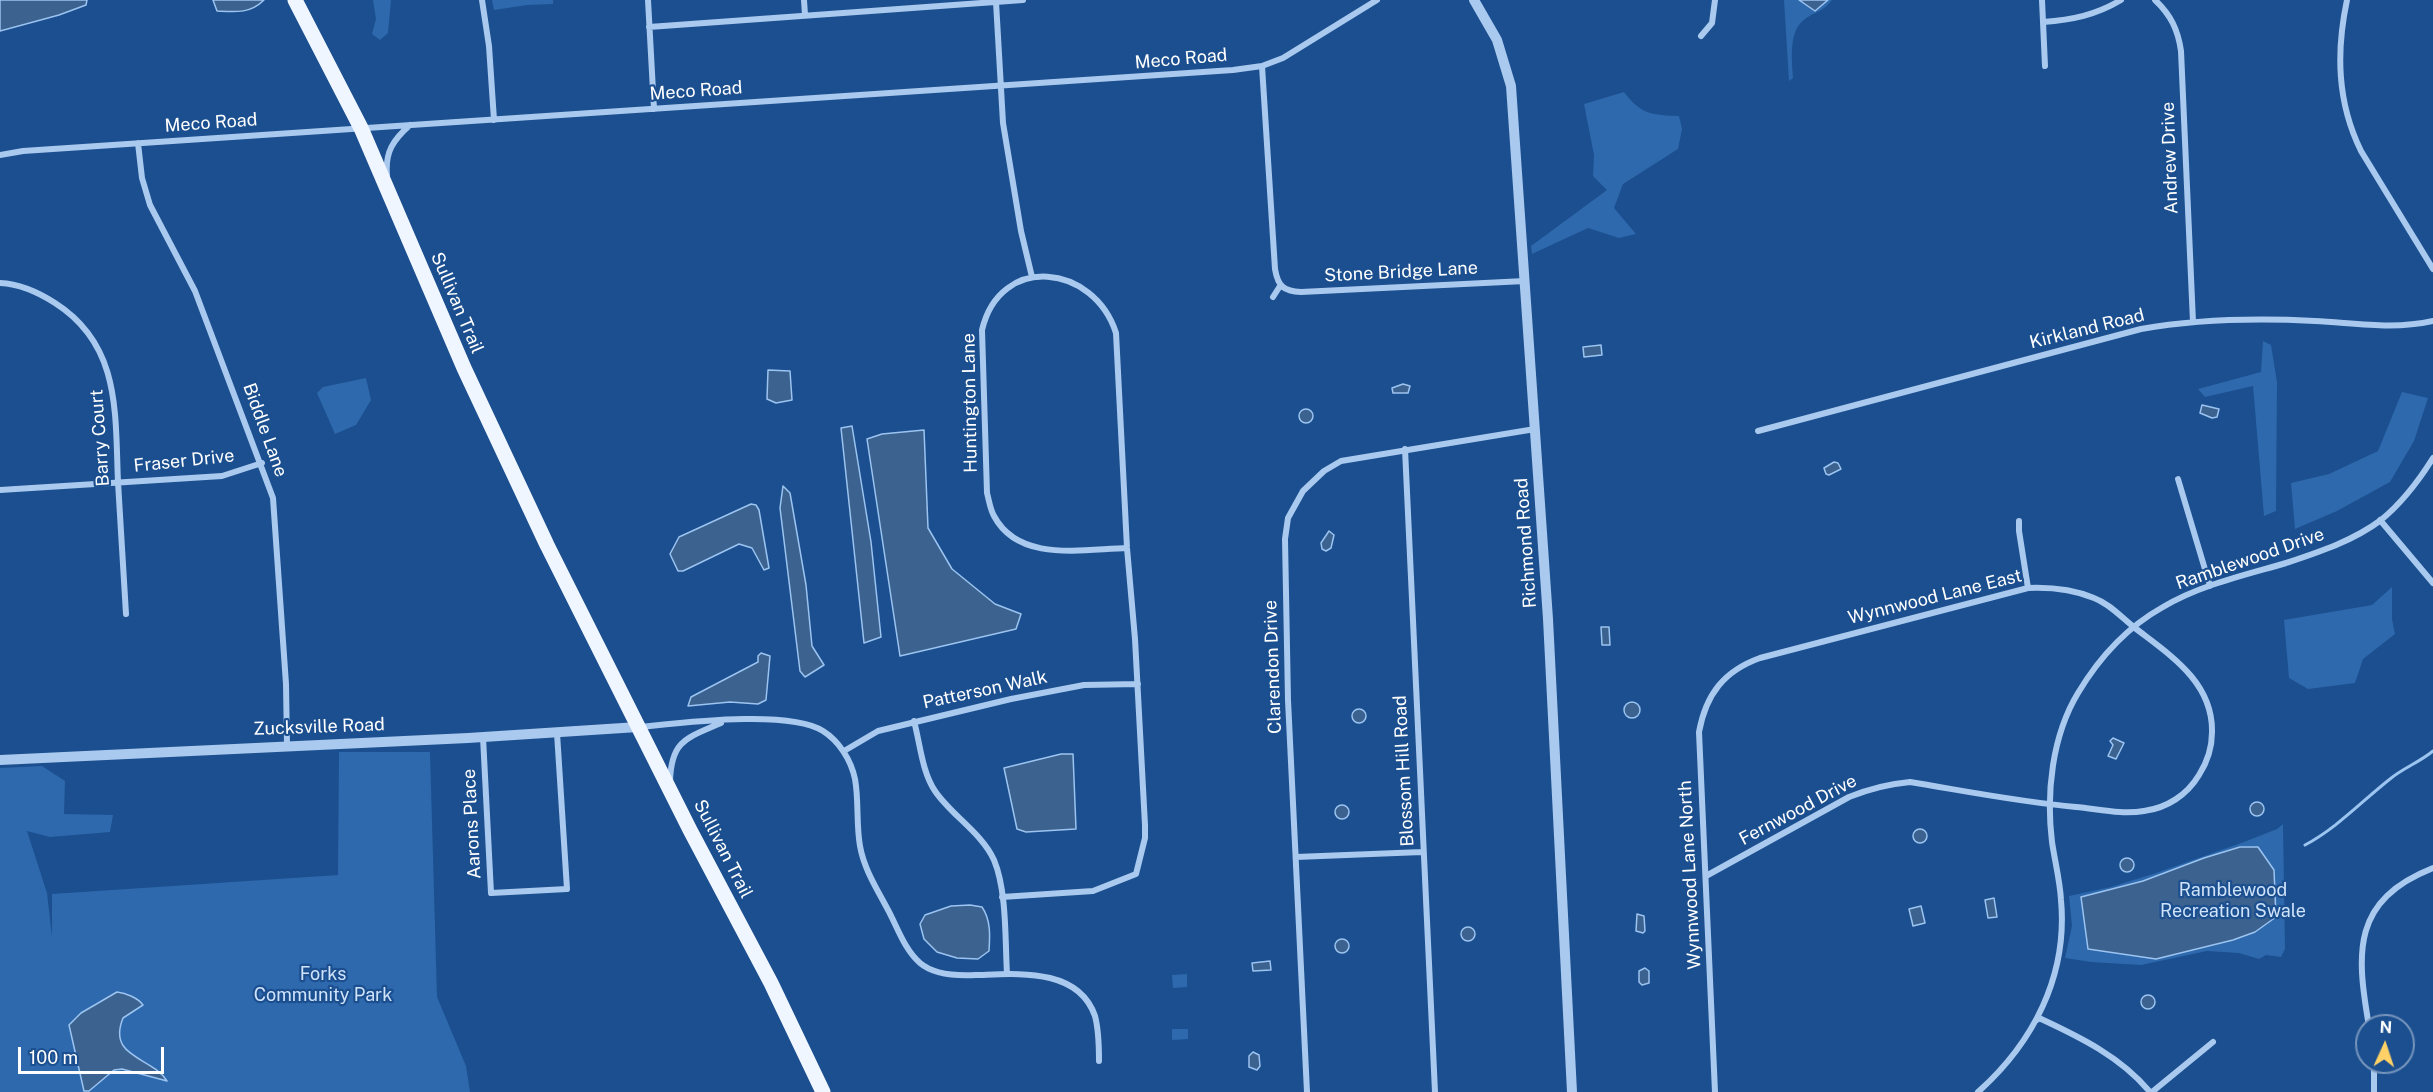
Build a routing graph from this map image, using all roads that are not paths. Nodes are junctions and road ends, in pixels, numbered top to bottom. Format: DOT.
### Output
graph roads {
  1 [pos="295,0"];
  2 [pos="482,0"];
  3 [pos="648,0"];
  4 [pos="804,0"];
  5 [pos="1023,0"];
  6 [pos="1377,0"];
  7 [pos="1474,0"];
  8 [pos="1715,0"];
  9 [pos="2042,0"];
  10 [pos="2121,0"];
  11 [pos="2155,0"];
  12 [pos="2347,0"];
  13 [pos="996,2"];
  14 [pos="805,15"];
  15 [pos="2043,22"];
  16 [pos="649,27"];
  17 [pos="1701,36"];
  18 [pos="1262,66"];
  19 [pos="2045,66"];
  20 [pos="1001,86"];
  21 [pos="654,109"];
  22 [pos="494,120"];
  23 [pos="410,125"];
  24 [pos="361,128"];
  25 [pos="138,143"];
  26 [pos="0,155"];
  27 [pos="389,194"];
  28 [pos="2433,268"];
  29 [pos="1032,277"];
  30 [pos="1525,281"];
  31 [pos="0,282"];
  32 [pos="1280,286"];
  33 [pos="1273,297"];
  34 [pos="2433,321"];
  35 [pos="2193,322"];
  36 [pos="1535,429"];
  37 [pos="1758,431"];
  38 [pos="1405,450"];
  39 [pos="2433,458"];
  40 [pos="262,463"];
  41 [pos="2178,479"];
  42 [pos="118,482"];
  43 [pos="0,490"];
  44 [pos="2380,520"];
  45 [pos="2019,521"];
  46 [pos="1127,548"];
  47 [pos="2433,583"];
  48 [pos="2210,586"];
  49 [pos="2028,588"];
  50 [pos="126,614"];
  51 [pos="2135,628"];
  52 [pos="1737,669"];
  53 [pos="1138,684"];
  54 [pos="724,721"];
  55 [pos="914,721"];
  56 [pos="638,727"];
  57 [pos="557,733"];
  58 [pos="483,737"];
  59 [pos="287,745"];
  60 [pos="844,751"];
  61 [pos="0,760"];
  62 [pos="670,789"];
  63 [pos="2050,805"];
  64 [pos="1422,852"];
  65 [pos="1296,857"];
  66 [pos="2433,868"];
  67 [pos="1706,876"];
  68 [pos="1002,897"];
  69 [pos="1007,974"];
  70 [pos="2368,1014"];
  71 [pos="2037,1020"];
  72 [pos="2213,1042"];
  73 [pos="1100,1061"];
  74 [pos="2373,1074"];
  75 [pos="823,1092"];
  76 [pos="1307,1092"];
  77 [pos="1435,1092"];
  78 [pos="1572,1092"];
  79 [pos="1714,1092"];
  80 [pos="1978,1092"];
  81 [pos="2151,1092"];
  82 [pos="2374,1092"];
  1 -- 24 [label="main road, Sullivan Trail"];
  2 -- 22 [label="street"];
  3 -- 16 [label="street"];
  4 -- 14 [label="street"];
  5 -- 13 [label="street"];
  6 -- 18 [label="street, Meco Road"];
  7 -- 30 [label="street, Richmond Road"];
  8 -- 17 [label="street"];
  9 -- 15 [label="street"];
  10 -- 15 [label="street"];
  11 -- 35 [label="street, Andrew Drive"];
  12 -- 28 [label="street"];
  13 -- 14 [label="street"];
  13 -- 20 [label="street"];
  14 -- 16 [label="street"];
  15 -- 19 [label="street"];
  16 -- 21 [label="street"];
  18 -- 20 [label="street, Meco Road"];
  18 -- 32 [label="street"];
  20 -- 21 [label="street, Meco Road"];
  20 -- 29 [label="street"];
  21 -- 22 [label="street, Meco Road"];
  22 -- 23 [label="street, Meco Road"];
  23 -- 24 [label="street, Meco Road"];
  23 -- 27 [label="street"];
  24 -- 25 [label="street, Meco Road"];
  24 -- 27 [label="main road, Sullivan Trail"];
  25 -- 26 [label="street, Meco Road"];
  25 -- 40 [label="street, Biddle Lane"];
  27 -- 56 [label="main road, Sullivan Trail"];
  29 -- 46 [label="street"];
  29 -- 46 [label="street, Huntington Lane"];
  30 -- 32 [label="street, Stone Bridge Lane"];
  30 -- 36 [label="street, Richmond Road"];
  31 -- 42 [label="street, Barry Court"];
  32 -- 33 [label="street"];
  34 -- 35 [label="street, Kirkland Road"];
  35 -- 37 [label="street, Kirkland Road"];
  36 -- 38 [label="street, Clarendon Drive"];
  36 -- 78 [label="street, Richmond Road"];
  38 -- 64 [label="street, Blossom Hill Road"];
  38 -- 65 [label="street, Clarendon Drive"];
  39 -- 44 [label="street, Ramblewood Drive"];
  40 -- 42 [label="street, Fraser Drive"];
  40 -- 59 [label="street, Biddle Lane"];
  41 -- 48 [label="street"];
  42 -- 43 [label="street, Fraser Drive"];
  42 -- 50 [label="street, Barry Court"];
  44 -- 47 [label="street"];
  44 -- 48 [label="street, Ramblewood Drive"];
  45 -- 49 [label="street"];
  46 -- 53 [label="street"];
  48 -- 51 [label="street, Ramblewood Drive"];
  49 -- 51 [label="street, Wynnwood Lane East"];
  49 -- 52 [label="street, Wynnwood Lane East"];
  51 -- 63 [label="street, Ramblewood Drive"];
  51 -- 63 [label="street"];
  52 -- 67 [label="street, Wynnwood Lane North"];
  53 -- 55 [label="street, Patterson Walk"];
  53 -- 68 [label="street"];
  54 -- 56 [label="street"];
  54 -- 60 [label="street"];
  54 -- 62 [label="street"];
  55 -- 60 [label="street, Patterson Walk"];
  55 -- 68 [label="street"];
  56 -- 57 [label="street, Zucksville Road"];
  56 -- 62 [label="main road, Sullivan Trail"];
  57 -- 58 [label="street, Zucksville Road"];
  57 -- 58 [label="street, Aarons Place"];
  58 -- 59 [label="street, Zucksville Road"];
  59 -- 61 [label="street, Zucksville Road"];
  60 -- 69 [label="street"];
  62 -- 75 [label="main road, Sullivan Trail"];
  63 -- 67 [label="street, Fernwood Drive"];
  63 -- 71 [label="street, Ramblewood Drive"];
  64 -- 65 [label="street"];
  64 -- 77 [label="street, Blossom Hill Road"];
  65 -- 76 [label="street, Clarendon Drive"];
  66 -- 70 [label="street"];
  67 -- 79 [label="street, Wynnwood Lane North"];
  68 -- 69 [label="street"];
  69 -- 73 [label="street"];
  71 -- 80 [label="street, Ramblewood Drive"];
  71 -- 81 [label="street"];
  72 -- 81 [label="street"];
  74 -- 82 [label="street"];
}
